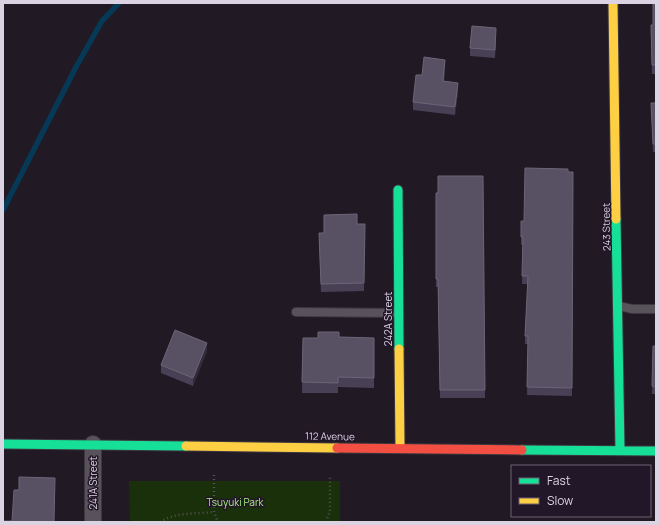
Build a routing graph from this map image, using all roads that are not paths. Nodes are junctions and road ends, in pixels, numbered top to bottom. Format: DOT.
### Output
graph roads {
  1 [pos="613,3"];
  2 [pos="398,190"];
  3 [pos="618,306"];
  4 [pos="656,309"];
  5 [pos="296,312"];
  6 [pos="399,314"];
  7 [pos="3,444"];
  8 [pos="93,444"];
  9 [pos="400,447"];
  10 [pos="620,450"];
  11 [pos="656,451"];
  12 [pos="93,522"];
  1 -- 3 [label="street, 243 Street"];
  2 -- 6 [label="street, 242A Street"];
  3 -- 4 [label="lane"];
  3 -- 10 [label="street, 243 Street"];
  5 -- 6 [label="lane"];
  6 -- 9 [label="street, 242A Street"];
  7 -- 8 [label="street, 112 Avenue"];
  8 -- 9 [label="street, 112 Avenue"];
  8 -- 12 [label="street, 241A Street"];
  9 -- 10 [label="street, 112 Avenue"];
  10 -- 11 [label="street, 112 Avenue"];
}
